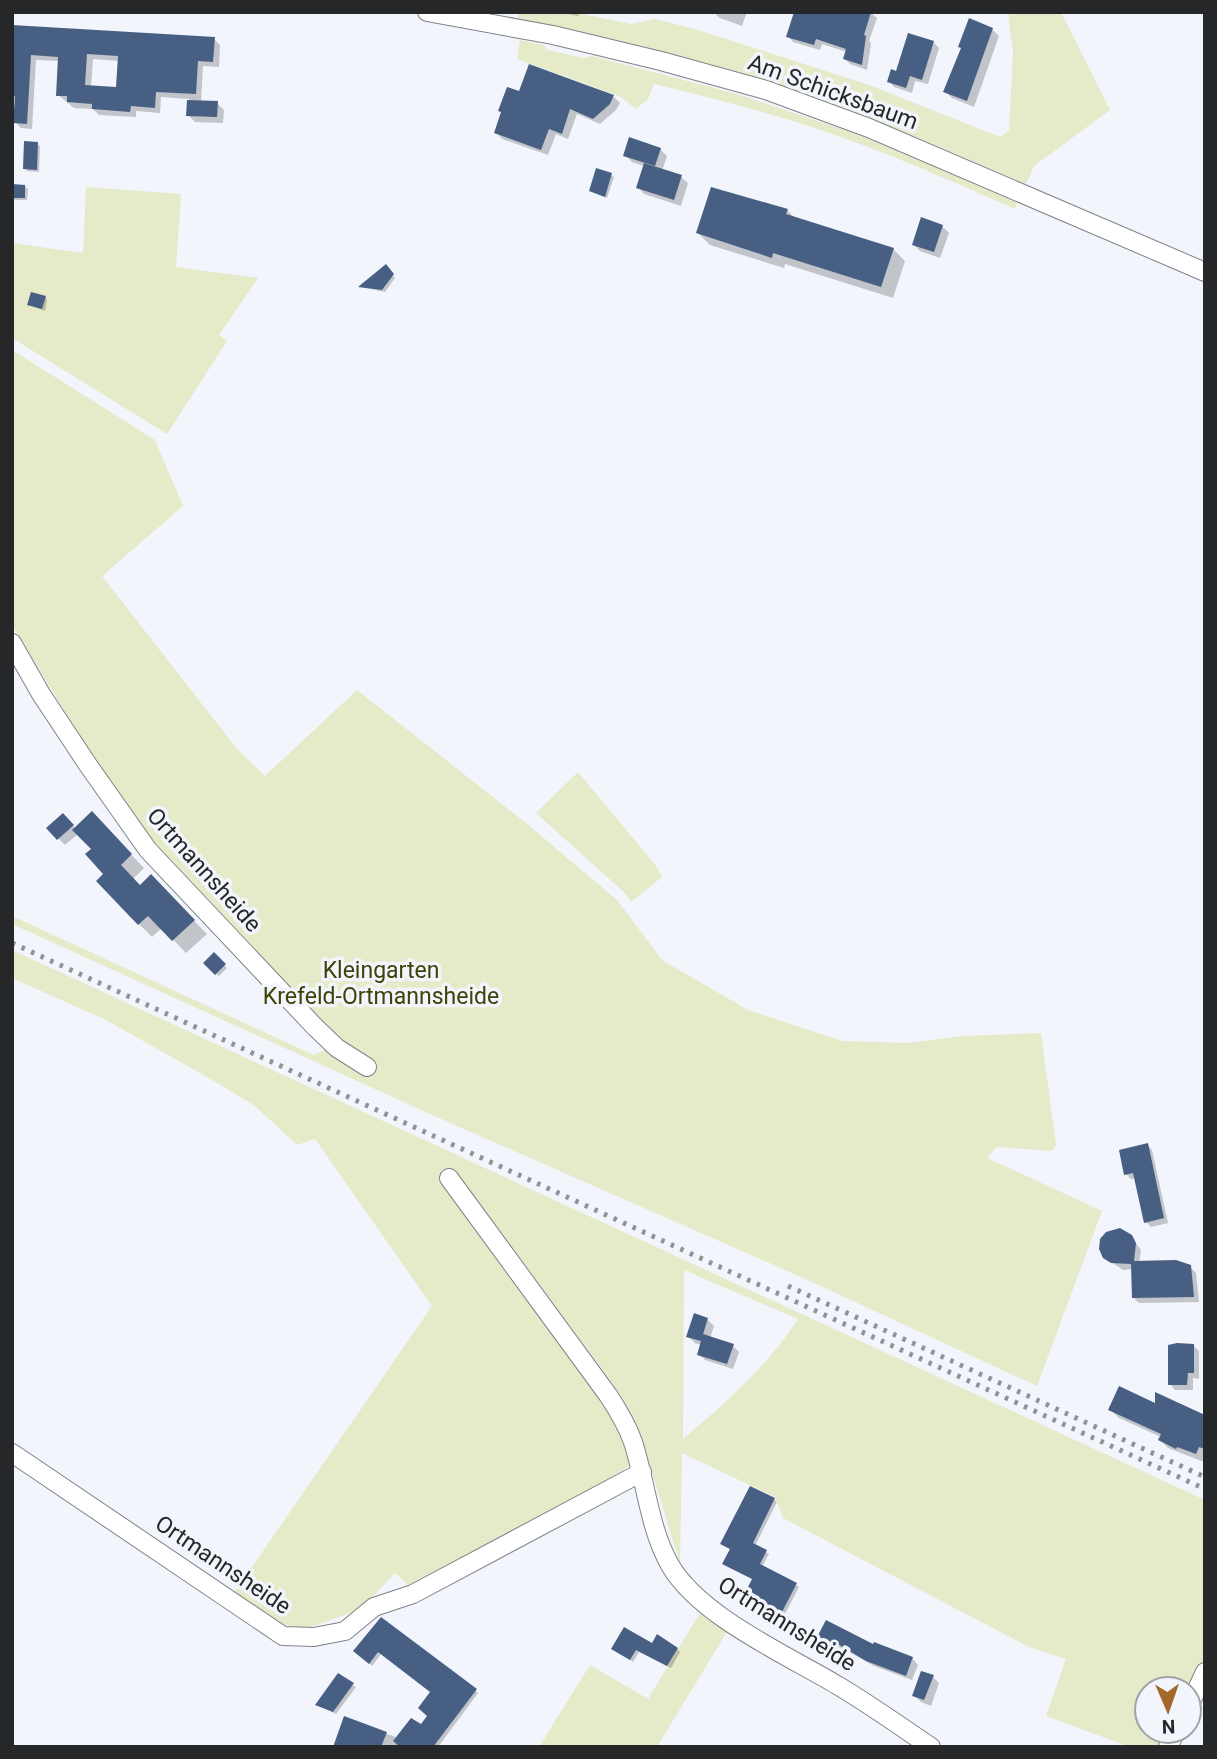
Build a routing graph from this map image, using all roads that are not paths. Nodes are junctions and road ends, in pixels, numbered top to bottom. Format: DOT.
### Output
graph roads {
  1 [pos="437,13"];
  2 [pos="1205,272"];
  3 [pos="12,643"];
  4 [pos="367,1067"];
  5 [pos="449,1178"];
  6 [pos="12,1454"];
  7 [pos="642,1472"];
  8 [pos="930,1747"];
  1 -- 2 [label="street, Am Schicksbaum"];
  3 -- 4 [label="street, Ortmannsheide"];
  5 -- 7 [label="street, Ortmannsheide"];
  6 -- 7 [label="street, Ortmannsheide"];
  7 -- 8 [label="street, Ortmannsheide"];
}
